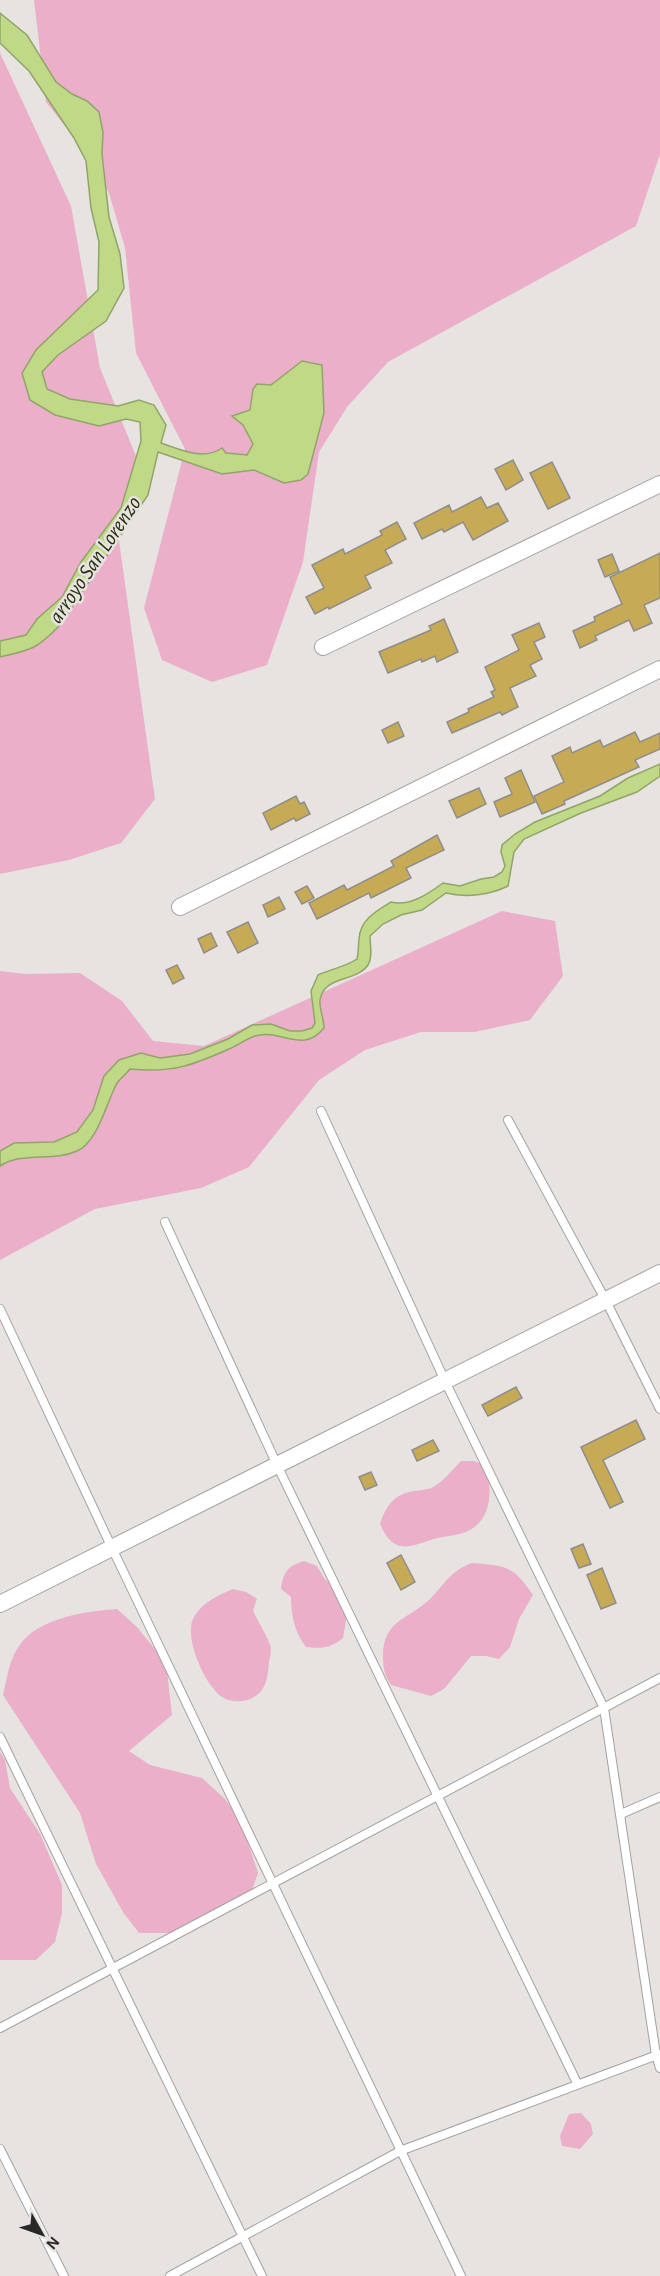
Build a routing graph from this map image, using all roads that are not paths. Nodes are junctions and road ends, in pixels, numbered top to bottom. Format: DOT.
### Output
graph roads {
  1 [pos="660,484"];
  2 [pos="323,647"];
  3 [pos="660,669"];
  4 [pos="180,907"];
  5 [pos="321,1111"];
  6 [pos="508,1120"];
  7 [pos="165,1222"];
  8 [pos="660,1274"];
  9 [pos="606,1301"];
  10 [pos="0,1310"];
  11 [pos="445,1381"];
  12 [pos="660,1410"];
  13 [pos="277,1465"];
  14 [pos="112,1548"];
  15 [pos="0,1604"];
  16 [pos="660,1678"];
  17 [pos="604,1708"];
  18 [pos="0,1737"];
  19 [pos="439,1796"];
  20 [pos="660,1797"];
  21 [pos="621,1814"];
  22 [pos="272,1884"];
  23 [pos="112,1967"];
  24 [pos="0,2028"];
  25 [pos="658,2054"];
  26 [pos="660,2068"];
  27 [pos="577,2083"];
  28 [pos="0,2149"];
  29 [pos="400,2151"];
  30 [pos="243,2237"];
  31 [pos="64,2276"];
  32 [pos="170,2276"];
  33 [pos="262,2276"];
  34 [pos="461,2276"];
  1 -- 2 [label="street"];
  3 -- 4 [label="street"];
  5 -- 11 [label="lane"];
  6 -- 9 [label="lane"];
  7 -- 13 [label="lane"];
  8 -- 9 [label="street"];
  9 -- 11 [label="street"];
  9 -- 12 [label="lane"];
  10 -- 14 [label="lane"];
  11 -- 13 [label="street"];
  11 -- 17 [label="lane"];
  13 -- 14 [label="street"];
  13 -- 19 [label="lane"];
  14 -- 15 [label="street"];
  14 -- 22 [label="lane"];
  16 -- 17 [label="lane"];
  17 -- 19 [label="lane"];
  17 -- 21 [label="lane"];
  18 -- 23 [label="lane"];
  19 -- 22 [label="lane"];
  19 -- 27 [label="lane"];
  20 -- 21 [label="lane"];
  21 -- 25 [label="lane"];
  22 -- 23 [label="lane"];
  22 -- 29 [label="lane"];
  23 -- 24 [label="lane"];
  23 -- 30 [label="lane"];
  25 -- 26 [label="lane"];
  25 -- 27 [label="lane"];
  27 -- 29 [label="lane"];
  28 -- 31 [label="lane"];
  29 -- 30 [label="lane"];
  29 -- 34 [label="lane"];
  30 -- 32 [label="lane"];
  30 -- 33 [label="lane"];
}
